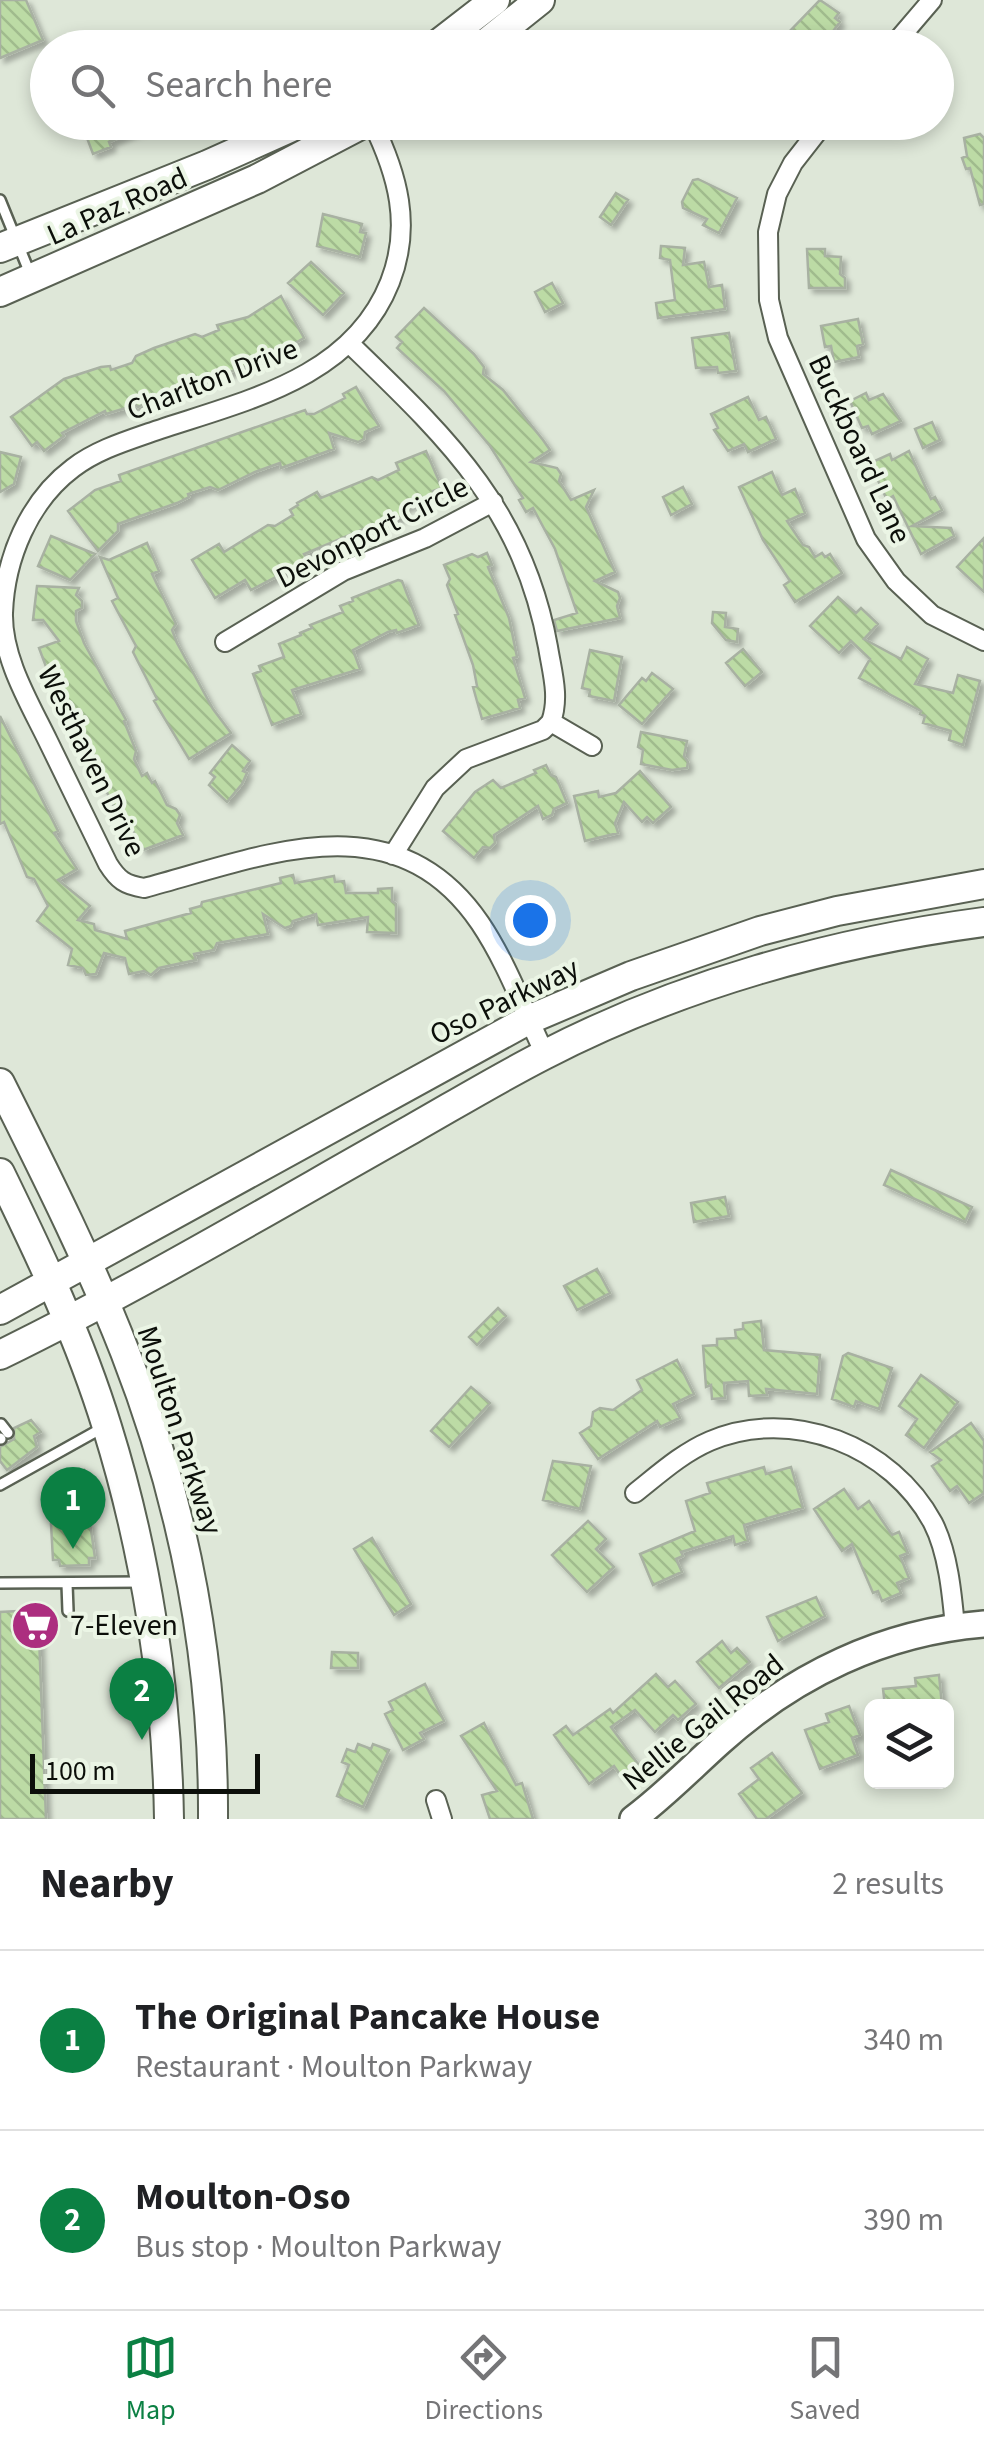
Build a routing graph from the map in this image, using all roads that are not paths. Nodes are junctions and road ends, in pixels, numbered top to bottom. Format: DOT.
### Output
graph roads {
  1 [pos="495,0"];
  2 [pos="540,0"];
  3 [pos="932,0"];
  4 [pos="457,30"];
  5 [pos="502,30"];
  6 [pos="906,30"];
  7 [pos="264,140"];
  8 [pos="334,140"];
  9 [pos="378,140"];
  10 [pos="811,140"];
  11 [pos="0,200"];
  12 [pos="9,245"];
  13 [pos="32,279"];
  14 [pos="0,292"];
  15 [pos="350,344"];
  16 [pos="493,502"];
  17 [pos="8,546"];
  18 [pos="984,641"];
  19 [pos="225,642"];
  20 [pos="552,722"];
  21 [pos="592,746"];
  22 [pos="393,855"];
  23 [pos="984,884"];
  24 [pos="984,922"];
  25 [pos="528,1020"];
  26 [pos="544,1054"];
  27 [pos="0,1084"];
  28 [pos="0,1173"];
  29 [pos="86,1263"];
  30 [pos="51,1282"];
  31 [pos="104,1303"];
  32 [pos="0,1310"];
  33 [pos="68,1322"];
  34 [pos="0,1355"];
  35 [pos="107,1426"];
  36 [pos="0,1485"];
  37 [pos="635,1493"];
  38 [pos="144,1582"];
  39 [pos="0,1583"];
  40 [pos="67,1584"];
  41 [pos="68,1611"];
  42 [pos="984,1624"];
  43 [pos="955,1626"];
  44 [pos="436,1800"];
  45 [pos="169,1819"];
  46 [pos="213,1819"];
  47 [pos="442,1819"];
  48 [pos="633,1819"];
  1 -- 4 [label="main road"];
  2 -- 5 [label="main road"];
  3 -- 6 [label="street"];
  7 -- 12 [label="main road, La Paz Road"];
  8 -- 13 [label="main road, La Paz Road"];
  9 -- 15 [label="street, Charlton Drive"];
  10 -- 18 [label="street, Buckboard Lane"];
  11 -- 12 [label="lane"];
  12 -- 13 [label="lane"];
  13 -- 14 [label="main road, La Paz Road"];
  15 -- 16 [label="street"];
  15 -- 17 [label="street, Charlton Drive"];
  16 -- 19 [label="street, Devonport Circle"];
  16 -- 20 [label="street"];
  17 -- 22 [label="street, Westhaven Drive"];
  20 -- 21 [label="street"];
  20 -- 22 [label="street"];
  22 -- 25 [label="street, Westhaven Drive"];
  23 -- 25 [label="main road, Oso Parkway"];
  24 -- 26 [label="main road"];
  25 -- 26 [label="street, Westhaven Drive"];
  25 -- 29 [label="main road, Oso Parkway"];
  26 -- 31 [label="main road"];
  27 -- 29 [label="main road, Moulton Parkway"];
  28 -- 30 [label="main road"];
  29 -- 30 [label="main road, Oso Parkway"];
  29 -- 31 [label="main road, Moulton Parkway"];
  30 -- 32 [label="main road, Oso Parkway"];
  30 -- 33 [label="main road"];
  31 -- 33 [label="main road"];
  31 -- 46 [label="main road, Moulton Parkway"];
  33 -- 34 [label="main road"];
  33 -- 35 [label="main road"];
  35 -- 36 [label="lane"];
  35 -- 38 [label="main road"];
  37 -- 43 [label="street"];
  38 -- 40 [label="lane"];
  38 -- 45 [label="main road"];
  39 -- 40 [label="lane"];
  40 -- 41 [label="lane"];
  42 -- 43 [label="street, Nellie Gail Road"];
  43 -- 48 [label="street, Nellie Gail Road"];
  44 -- 47 [label="street"];
}
